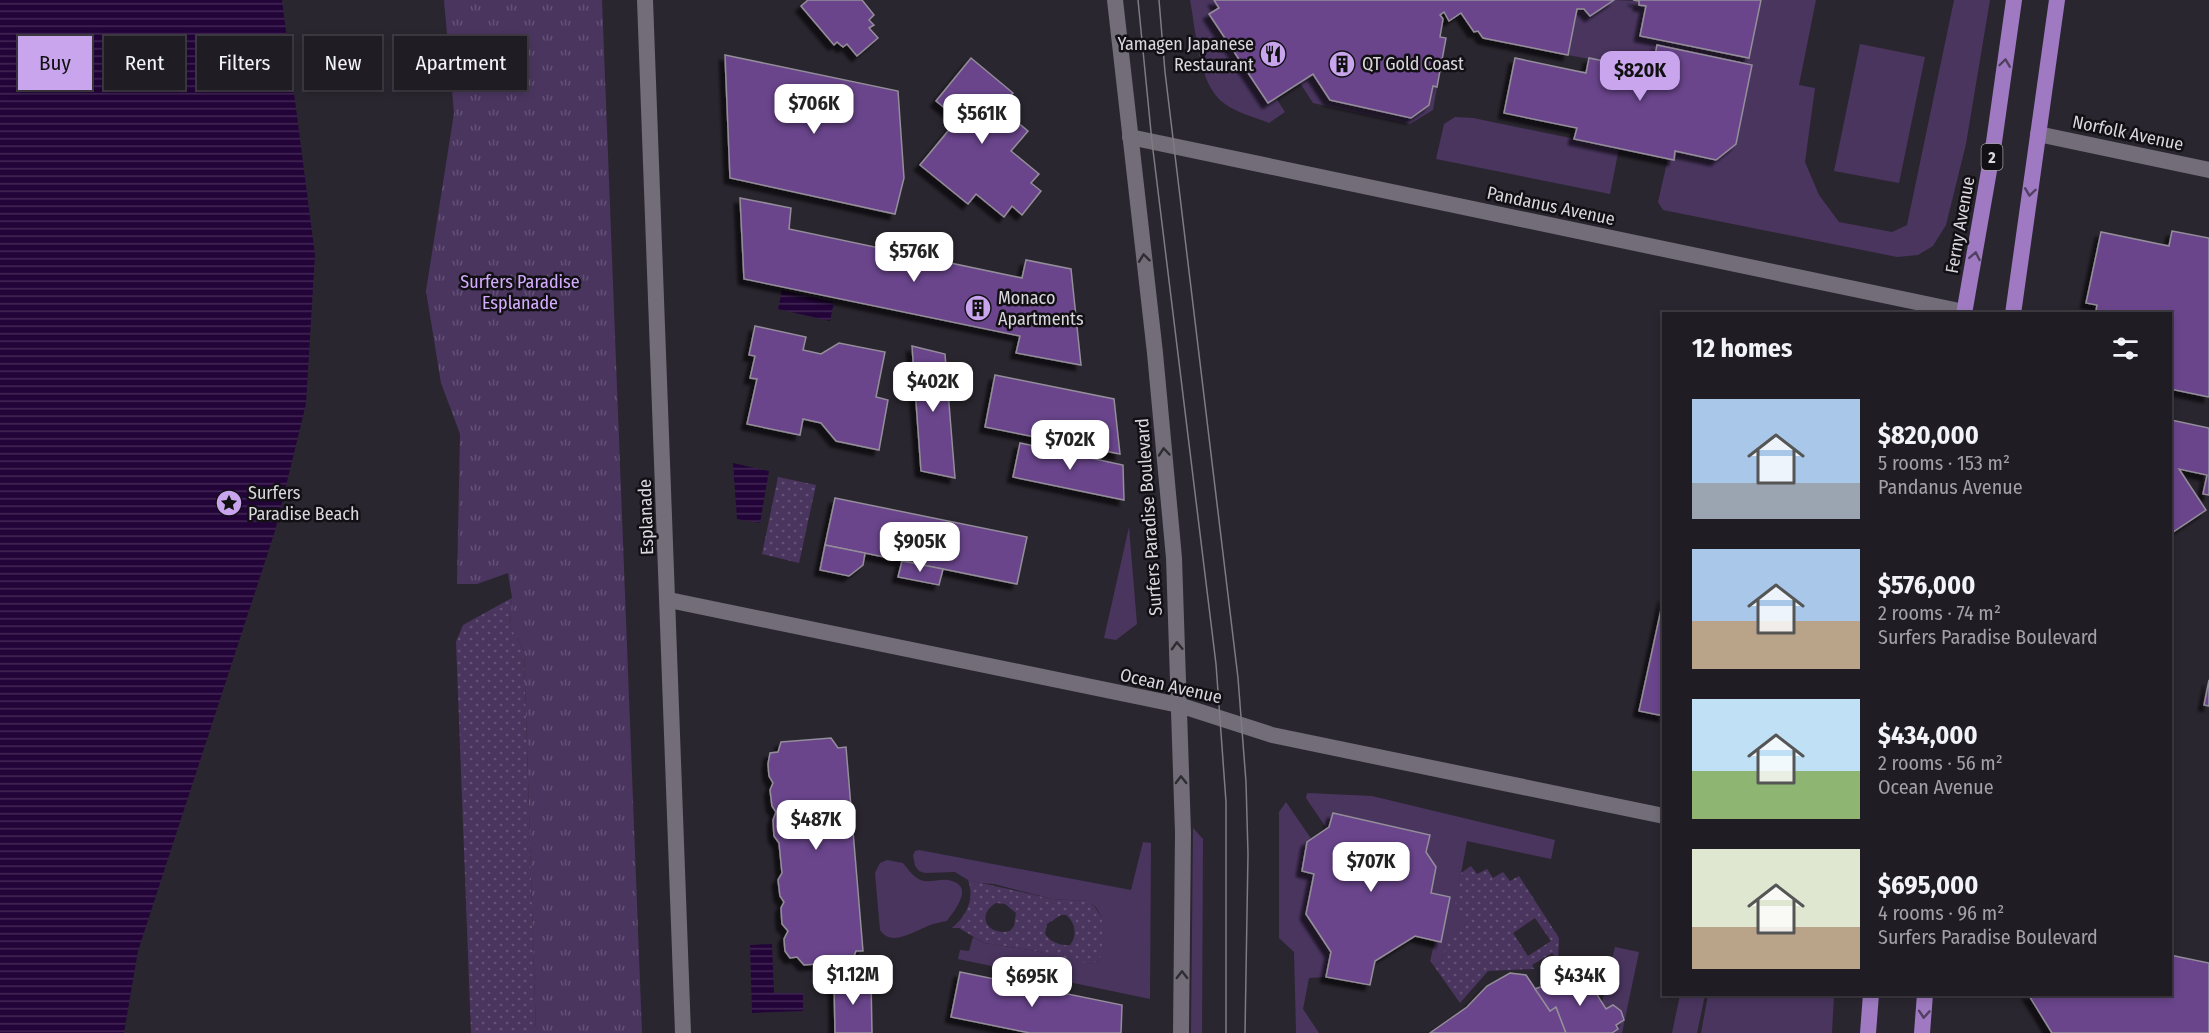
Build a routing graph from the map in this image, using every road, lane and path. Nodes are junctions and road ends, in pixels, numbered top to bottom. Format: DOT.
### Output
graph roads {
  1 [pos="645,0"];
  2 [pos="1115,0"];
  3 [pos="2014,0"];
  4 [pos="2057,0"];
  5 [pos="2038,134"];
  6 [pos="1130,137"];
  7 [pos="2209,170"];
  8 [pos="1959,312"];
  9 [pos="1964,312"];
  10 [pos="2013,312"];
  11 [pos="669,600"];
  12 [pos="1179,705"];
  13 [pos="1662,816"];
  14 [pos="1871,996"];
  15 [pos="1925,996"];
  16 [pos="683,1033"];
  17 [pos="1181,1033"];
  18 [pos="1868,1033"];
  19 [pos="1923,1033"];
  1 -- 11 [label="street, Esplanade"];
  2 -- 6 [label="street, Surfers Paradise Boulevard"];
  9 -- 3 [label="highway, Ferny Avenue / 2, one-way"];
  4 -- 5 [label="highway"];
  5 -- 7 [label="street, Norfolk Avenue"];
  5 -- 10 [label="highway, one-way"];
  6 -- 8 [label="street, Pandanus Avenue"];
  12 -- 6 [label="street, Surfers Paradise Boulevard, one-way"];
  11 -- 12 [label="street, Ocean Avenue"];
  11 -- 16 [label="street, Esplanade"];
  12 -- 13 [label="street, Ocean Avenue"];
  17 -- 12 [label="street, Surfers Paradise Boulevard, one-way"];
  14 -- 18 [label="highway"];
  15 -- 19 [label="highway, one-way"];
}
